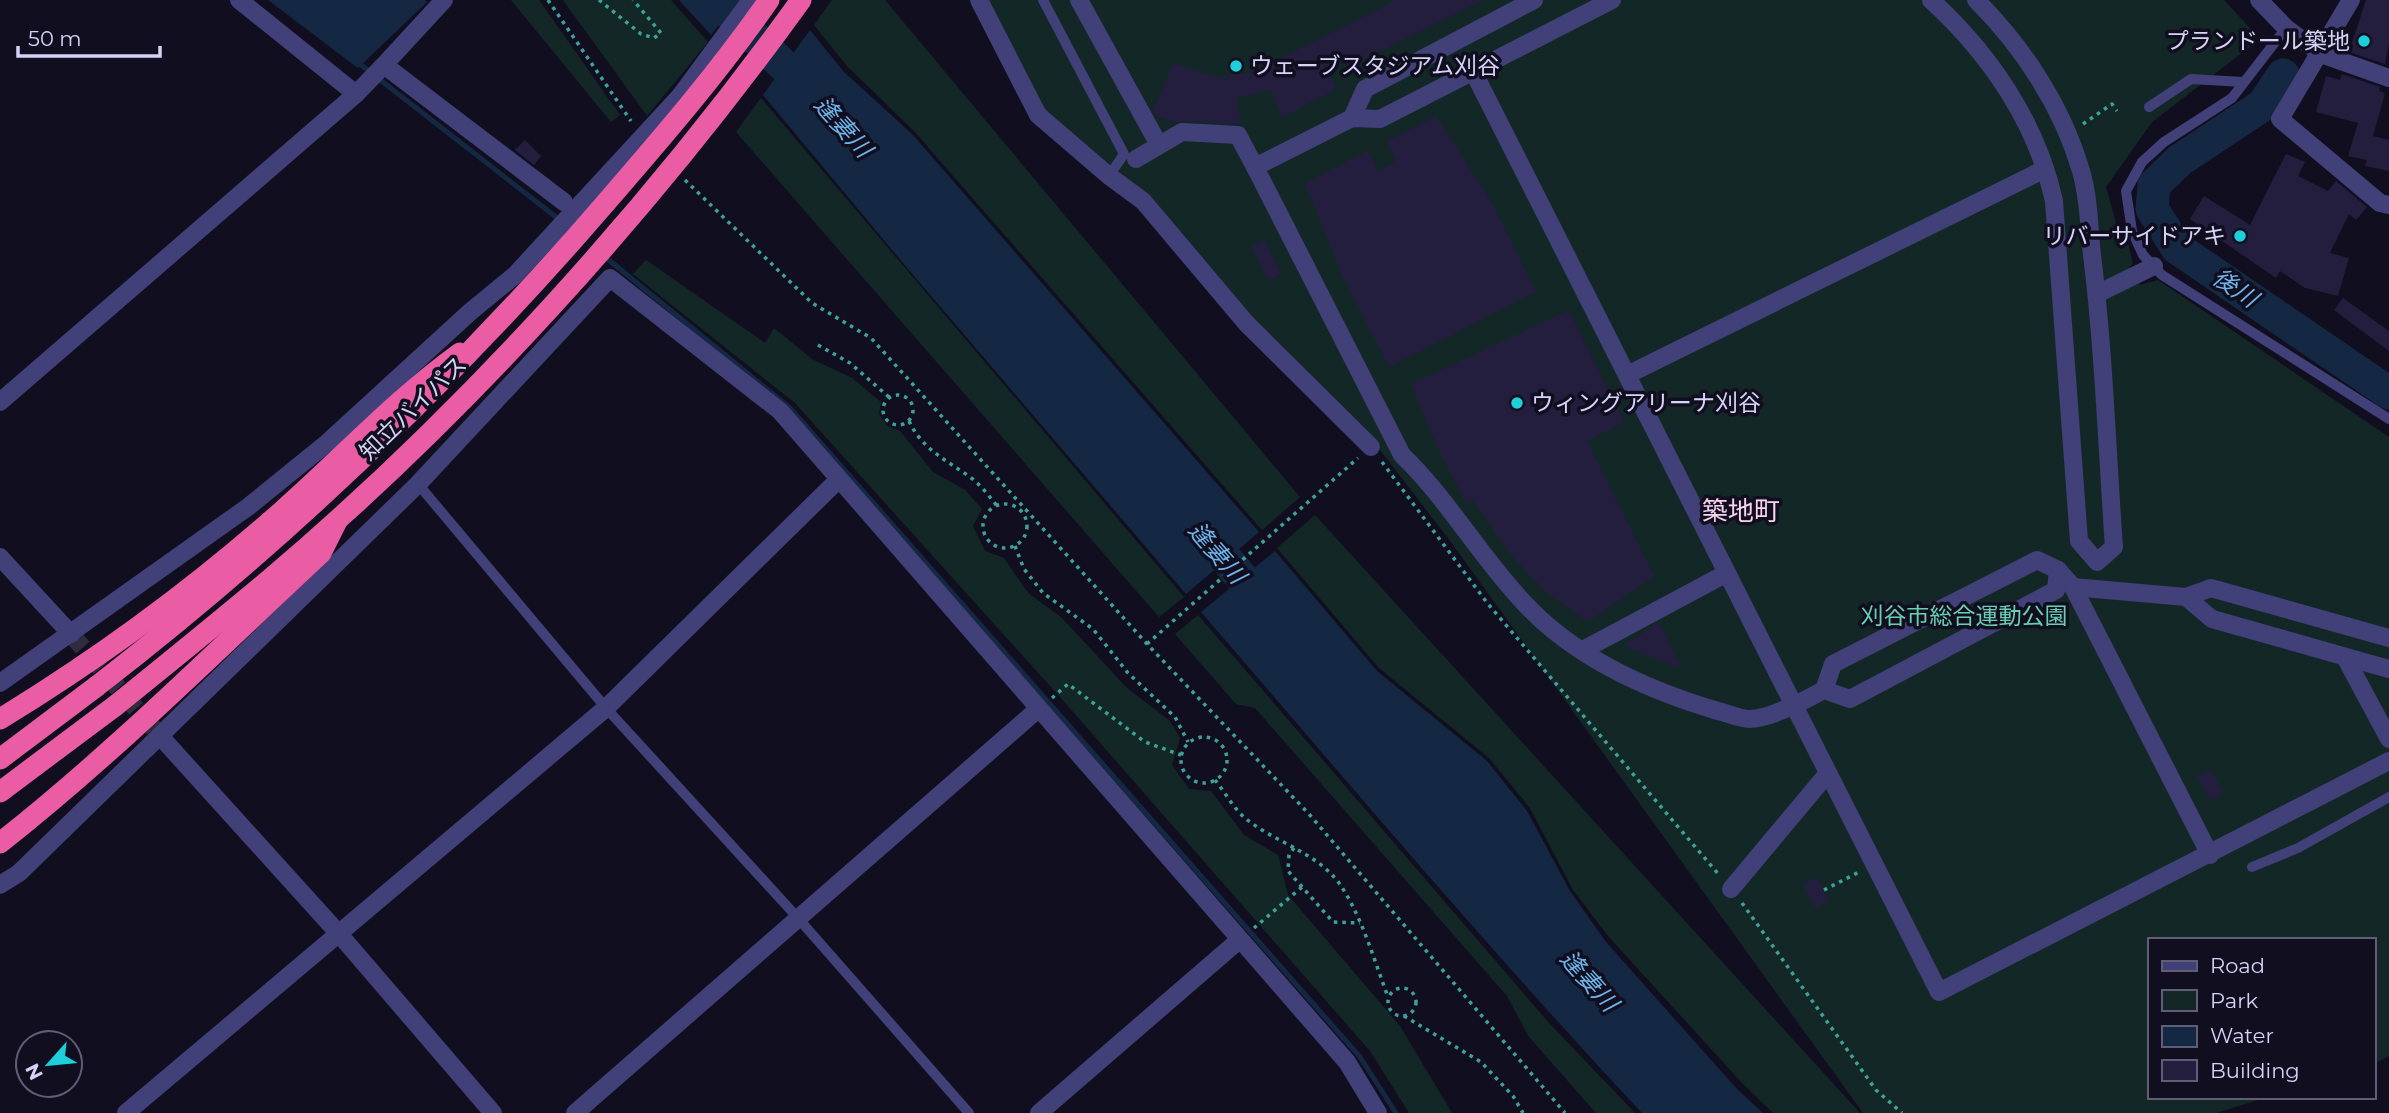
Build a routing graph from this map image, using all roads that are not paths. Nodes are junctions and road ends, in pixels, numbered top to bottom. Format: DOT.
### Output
graph roads {
  1 [pos="239,0"];
  2 [pos="444,0"];
  3 [pos="751,0"];
  4 [pos="769,0"];
  5 [pos="801,0"];
  6 [pos="979,0"];
  7 [pos="1043,0"];
  8 [pos="1079,0"];
  9 [pos="1534,0"];
  10 [pos="1612,0"];
  11 [pos="1931,0"];
  12 [pos="1976,0"];
  13 [pos="2259,0"];
  14 [pos="2351,0"];
  15 [pos="2286,28"];
  16 [pos="2321,54"];
  17 [pos="384,65"];
  18 [pos="1473,71"];
  19 [pos="2389,78"];
  20 [pos="2244,82"];
  21 [pos="356,94"];
  22 [pos="2149,107"];
  23 [pos="1352,118"];
  24 [pos="1159,145"];
  25 [pos="1136,159"];
  26 [pos="1255,167"];
  27 [pos="2045,169"];
  28 [pos="1109,176"];
  29 [pos="564,202"];
  30 [pos="2389,205"];
  31 [pos="2154,266"];
  32 [pos="2097,293"];
  33 [pos="495,329"];
  34 [pos="1627,375"];
  35 [pos="0,402"];
  36 [pos="2389,419"];
  37 [pos="1371,447"];
  38 [pos="838,480"];
  39 [pos="418,484"];
  40 [pos="339,516"];
  41 [pos="0,557"];
  42 [pos="2097,562"];
  43 [pos="2058,570"];
  44 [pos="1727,573"];
  45 [pos="2073,587"];
  46 [pos="2186,597"];
  47 [pos="71,634"];
  48 [pos="2389,638"];
  49 [pos="1583,650"];
  50 [pos="2345,657"];
  51 [pos="2389,669"];
  52 [pos="0,684"];
  53 [pos="1824,690"];
  54 [pos="1794,706"];
  55 [pos="606,708"];
  56 [pos="1037,710"];
  57 [pos="0,719"];
  58 [pos="160,736"];
  59 [pos="2389,739"];
  60 [pos="0,759"];
  61 [pos="2389,761"];
  62 [pos="1828,772"];
  63 [pos="0,792"];
  64 [pos="2389,797"];
  65 [pos="0,843"];
  66 [pos="2210,855"];
  67 [pos="2252,867"];
  68 [pos="0,885"];
  69 [pos="1731,888"];
  70 [pos="797,917"];
  71 [pos="340,935"];
  72 [pos="1238,941"];
  73 [pos="126,1113"];
  74 [pos="493,1113"];
  75 [pos="575,1113"];
  76 [pos="969,1113"];
  77 [pos="1039,1113"];
  78 [pos="1378,1113"];
  1 -- 21 [label="street"];
  2 -- 17 [label="street"];
  3 -- 47 [label="street"];
  4 -- 33 [label="highway, 知立バイパス, bridge"];
  5 -- 40 [label="highway, 知立バイパス, bridge"];
  6 -- 28 [label="street"];
  7 -- 28 [label="lane"];
  8 -- 24 [label="street"];
  9 -- 23 [label="street"];
  10 -- 18 [label="street"];
  11 -- 27 [label="street"];
  12 -- 32 [label="street"];
  13 -- 15 [label="street"];
  14 -- 16 [label="street"];
  15 -- 16 [label="street"];
  15 -- 20 [label="lane"];
  16 -- 19 [label="street"];
  16 -- 30 [label="street"];
  17 -- 21 [label="street"];
  17 -- 29 [label="street"];
  18 -- 23 [label="street"];
  18 -- 34 [label="street"];
  20 -- 22 [label="lane"];
  20 -- 31 [label="lane"];
  21 -- 35 [label="street"];
  23 -- 26 [label="street"];
  24 -- 25 [label="street"];
  24 -- 26 [label="street"];
  26 -- 49 [label="street"];
  27 -- 34 [label="street"];
  27 -- 42 [label="street"];
  28 -- 37 [label="street"];
  31 -- 32 [label="street"];
  31 -- 36 [label="lane"];
  32 -- 42 [label="street"];
  33 -- 57 [label="highway"];
  33 -- 60 [label="highway, 知立バイパス, bridge"];
  34 -- 44 [label="street"];
  38 -- 39 [label="street"];
  38 -- 55 [label="street"];
  38 -- 56 [label="street"];
  39 -- 55 [label="lane"];
  39 -- 58 [label="street"];
  40 -- 63 [label="highway, 知立バイパス, bridge"];
  40 -- 65 [label="highway"];
  41 -- 47 [label="street"];
  42 -- 45 [label="street"];
  43 -- 45 [label="street"];
  43 -- 53 [label="street"];
  43 -- 53 [label="street"];
  44 -- 49 [label="street"];
  44 -- 54 [label="street"];
  45 -- 46 [label="street"];
  45 -- 66 [label="street"];
  46 -- 48 [label="street"];
  46 -- 50 [label="street"];
  47 -- 52 [label="street"];
  49 -- 54 [label="street"];
  50 -- 51 [label="street"];
  50 -- 59 [label="street"];
  53 -- 54 [label="street"];
  54 -- 62 [label="street"];
  55 -- 70 [label="lane"];
  55 -- 71 [label="street"];
  56 -- 70 [label="street"];
  56 -- 72 [label="street"];
  58 -- 68 [label="street"];
  58 -- 71 [label="street"];
  61 -- 66 [label="street"];
  62 -- 66 [label="street"];
  62 -- 69 [label="street"];
  64 -- 67 [label="lane"];
  70 -- 75 [label="street"];
  70 -- 76 [label="lane"];
  71 -- 73 [label="street"];
  71 -- 74 [label="street"];
  72 -- 77 [label="street"];
  72 -- 78 [label="street"];
}
